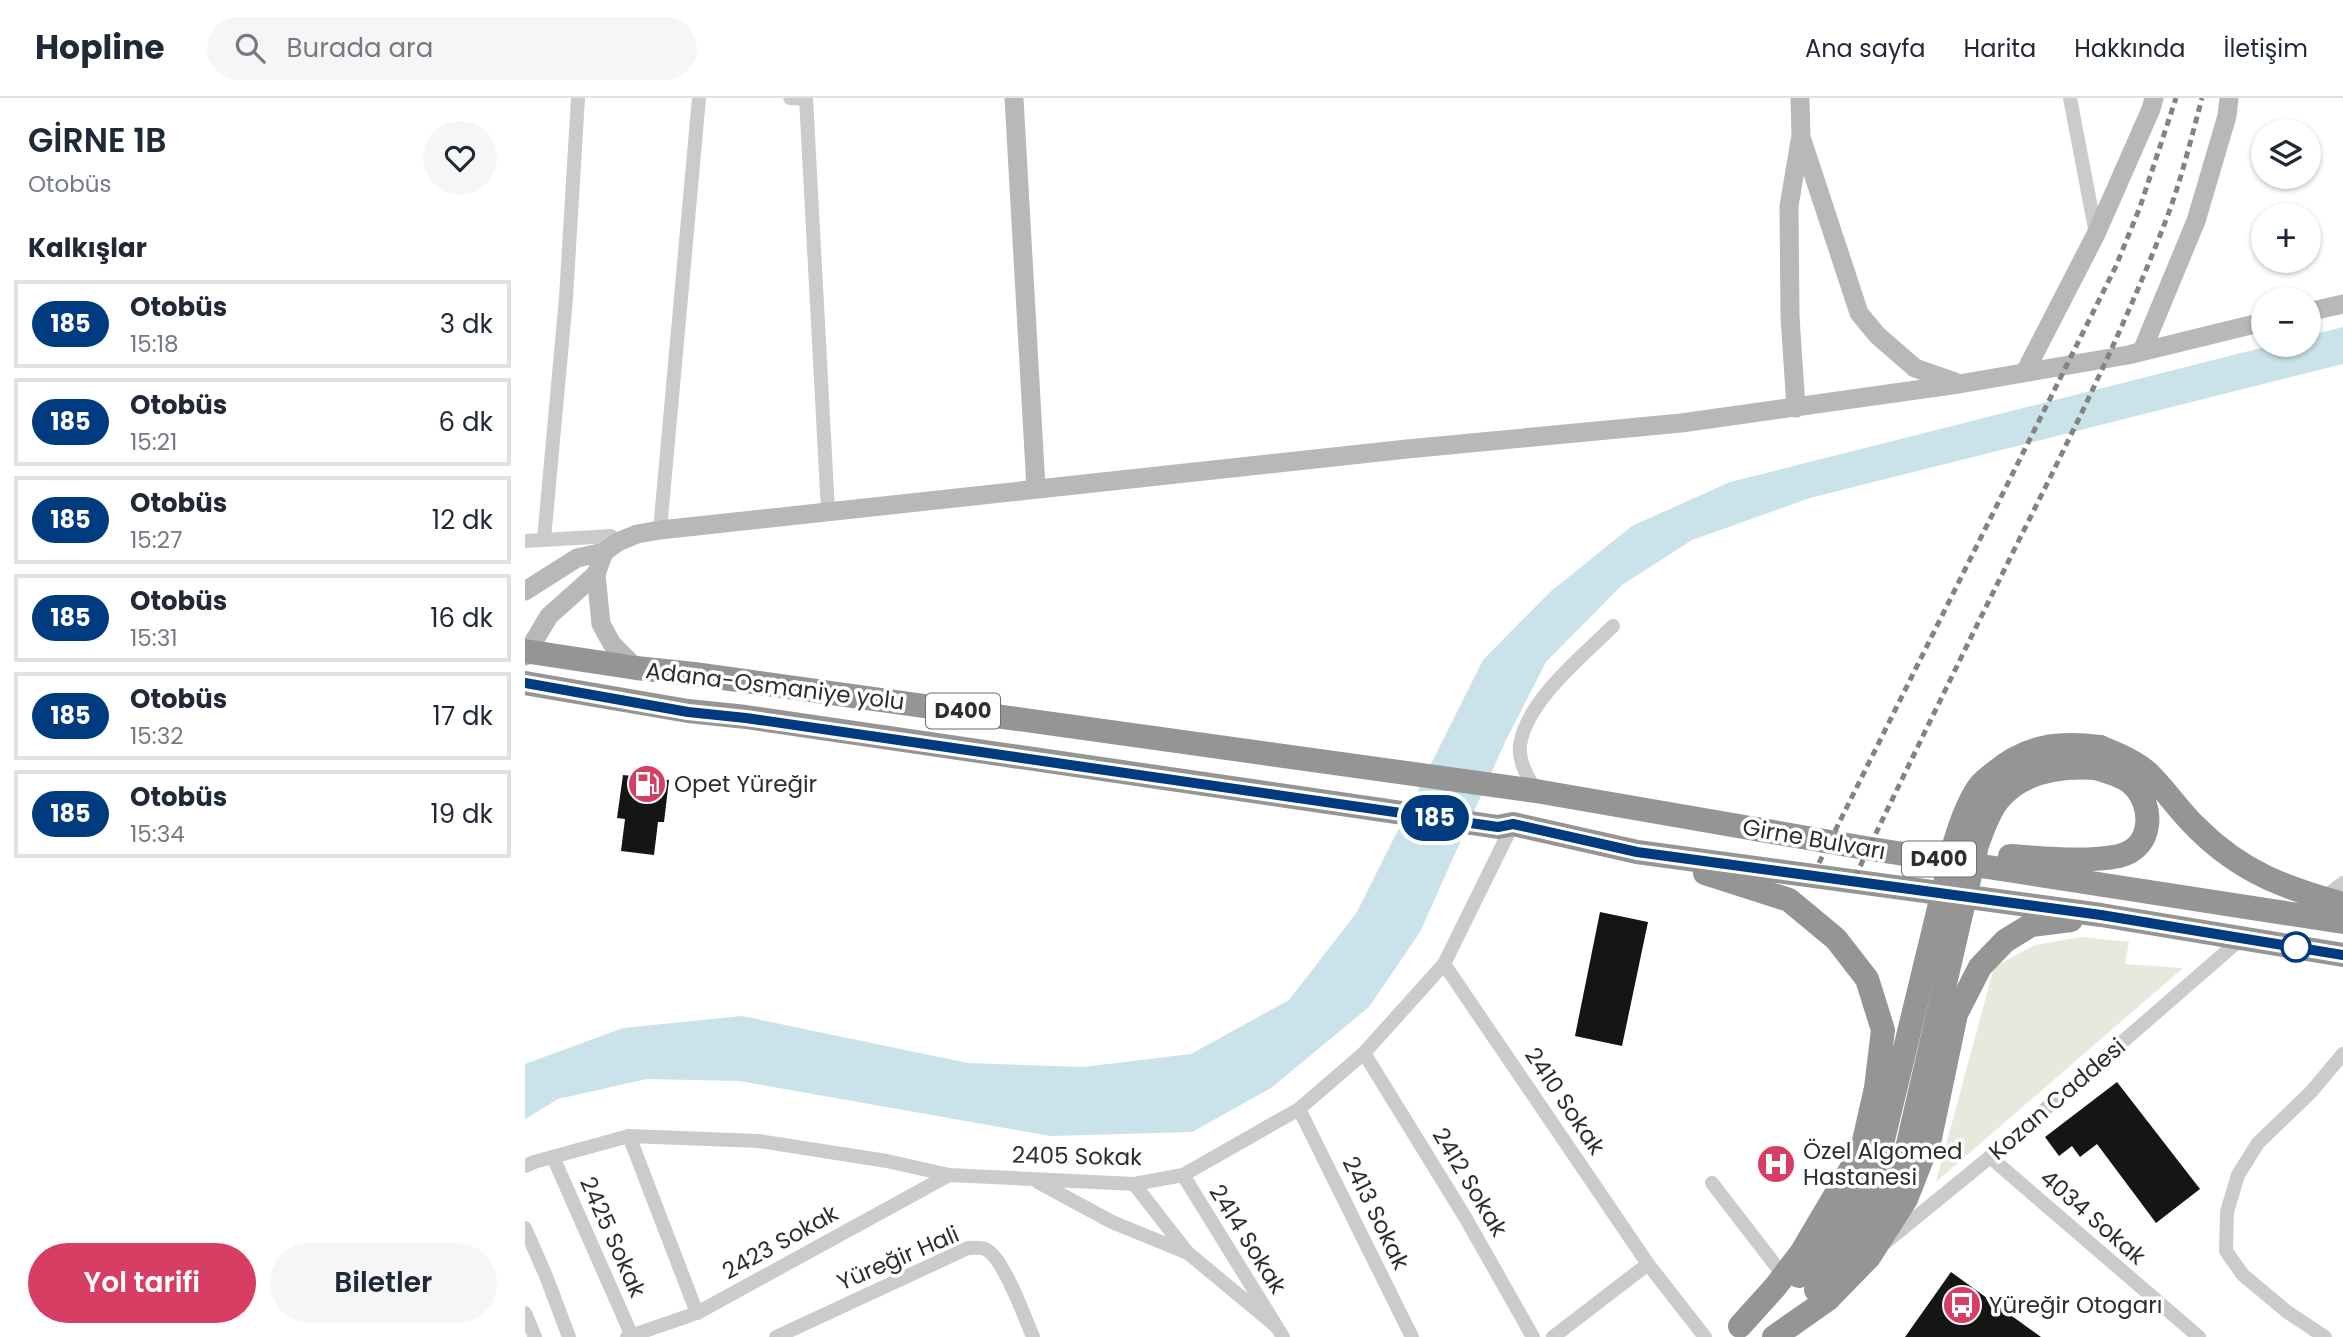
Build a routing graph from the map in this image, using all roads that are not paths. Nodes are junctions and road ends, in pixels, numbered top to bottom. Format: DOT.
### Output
graph roads {
  1 [pos="578,98"];
  2 [pos="699,98"];
  3 [pos="790,98"];
  4 [pos="806,98"];
  5 [pos="1014,98"];
  6 [pos="1800,98"];
  7 [pos="2070,98"];
  8 [pos="2154,98"];
  9 [pos="2229,98"];
  10 [pos="1801,137"];
  11 [pos="2096,233"];
  12 [pos="2343,303"];
  13 [pos="2321,309"];
  14 [pos="2251,326"];
  15 [pos="2142,351"];
  16 [pos="2025,372"];
  17 [pos="1959,384"];
  18 [pos="1796,408"];
  19 [pos="1036,488"];
  20 [pos="828,511"];
  21 [pos="660,530"];
  22 [pos="544,539"];
  23 [pos="525,541"];
  24 [pos="611,547"];
  25 [pos="596,574"];
  26 [pos="532,588"];
  27 [pos="525,600"];
  28 [pos="1613,626"];
  29 [pos="526,653"];
  30 [pos="636,668"];
  31 [pos="525,683"];
  32 [pos="2098,757"];
  33 [pos="1536,791"];
  34 [pos="1505,825"];
  35 [pos="1865,848"];
  36 [pos="1637,852"];
  37 [pos="2343,883"];
  38 [pos="2333,901"];
  39 [pos="2101,915"];
  40 [pos="2343,922"];
  41 [pos="2242,938"];
  42 [pos="2343,955"];
  43 [pos="1444,964"];
  44 [pos="1364,1053"];
  45 [pos="2343,1054"];
  46 [pos="1299,1109"];
  47 [pos="629,1136"];
  48 [pos="553,1157"];
  49 [pos="1990,1157"];
  50 [pos="525,1166"];
  51 [pos="949,1175"];
  52 [pos="1182,1175"];
  53 [pos="1034,1180"];
  54 [pos="1712,1183"];
  55 [pos="1134,1184"];
  56 [pos="525,1228"];
  57 [pos="1188,1253"];
  58 [pos="1869,1256"];
  59 [pos="1649,1264"];
  60 [pos="1799,1280"];
  61 [pos="697,1312"];
  62 [pos="525,1313"];
  63 [pos="1733,1331"];
  64 [pos="1279,1332"];
  65 [pos="629,1336"];
  66 [pos="535,1337"];
  67 [pos="569,1337"];
  68 [pos="776,1337"];
  69 [pos="1033,1337"];
  70 [pos="1412,1337"];
  71 [pos="1533,1337"];
  72 [pos="1553,1337"];
  73 [pos="1705,1337"];
  74 [pos="1763,1337"];
  75 [pos="1774,1337"];
  76 [pos="2199,1337"];
  77 [pos="2325,1337"];
  1 -- 22 [label="street"];
  2 -- 21 [label="street"];
  3 -- 4 [label="street"];
  4 -- 20 [label="street"];
  5 -- 19 [label="main road"];
  6 -- 10 [label="main road"];
  7 -- 11 [label="street"];
  8 -- 11 [label="main road"];
  9 -- 15 [label="main road"];
  10 -- 17 [label="main road"];
  10 -- 18 [label="main road"];
  11 -- 16 [label="main road"];
  12 -- 13 [label="main road"];
  14 -- 15 [label="main road"];
  15 -- 16 [label="main road"];
  16 -- 17 [label="main road"];
  17 -- 18 [label="main road"];
  18 -- 19 [label="main road"];
  19 -- 20 [label="main road"];
  20 -- 21 [label="main road"];
  21 -- 24 [label="main road"];
  22 -- 23 [label="street"];
  22 -- 24 [label="street"];
  24 -- 25 [label="main road"];
  24 -- 26 [label="main road"];
  25 -- 29 [label="main road"];
  25 -- 30 [label="main road"];
  26 -- 27 [label="main road"];
  28 -- 33 [label="street"];
  29 -- 30 [label="highway, Adana-Osmaniye yolu / D400"];
  30 -- 33 [label="highway, Adana-Osmaniye yolu / D400"];
  31 -- 34 [label="highway, D400"];
  32 -- 35 [label="highway"];
  32 -- 38 [label="highway"];
  32 -- 60 [label="highway, bridge"];
  33 -- 35 [label="highway, Girne Bulvarı / D400"];
  34 -- 36 [label="highway, Girne Bulvarı / D400"];
  34 -- 43 [label="street, 2405 Sokak"];
  35 -- 40 [label="highway, Girne Bulvarı / D400"];
  36 -- 39 [label="highway, Girne Bulvarı / D400"];
  36 -- 60 [label="highway"];
  37 -- 38 [label="street"];
  39 -- 41 [label="highway, Girne Bulvarı / D400"];
  39 -- 58 [label="highway"];
  41 -- 42 [label="highway, Girne Bulvarı / D400"];
  41 -- 49 [label="street, Kozan Caddesi"];
  43 -- 44 [label="street, 2405 Sokak"];
  43 -- 59 [label="street, 2410 Sokak"];
  44 -- 46 [label="street, 2405 Sokak"];
  44 -- 71 [label="street, 2412 Sokak"];
  45 -- 77 [label="street"];
  46 -- 52 [label="street, 2405 Sokak"];
  46 -- 70 [label="street, 2413 Sokak"];
  47 -- 48 [label="street, 2405 Sokak"];
  47 -- 51 [label="street, 2405 Sokak"];
  47 -- 61 [label="street"];
  48 -- 50 [label="street, 2405 Sokak"];
  48 -- 65 [label="street, 2425 Sokak"];
  49 -- 58 [label="street, Kozan Caddesi"];
  49 -- 76 [label="street, 4034 Sokak"];
  51 -- 53 [label="street, 2405 Sokak"];
  51 -- 61 [label="street, 2423 Sokak"];
  52 -- 55 [label="street, 2405 Sokak"];
  52 -- 64 [label="street, 2414 Sokak"];
  53 -- 55 [label="street, 2405 Sokak"];
  53 -- 57 [label="street, 2414 Sokak"];
  54 -- 60 [label="street"];
  55 -- 57 [label="street"];
  56 -- 67 [label="street"];
  57 -- 64 [label="street, 2414 Sokak"];
  58 -- 75 [label="highway"];
  59 -- 72 [label="street"];
  59 -- 73 [label="street, 2410 Sokak"];
  60 -- 63 [label="highway"];
  60 -- 74 [label="highway"];
  61 -- 65 [label="street, 2423 Sokak"];
  62 -- 66 [label="street"];
  68 -- 69 [label="street, Yüreğir Hali"];
}
